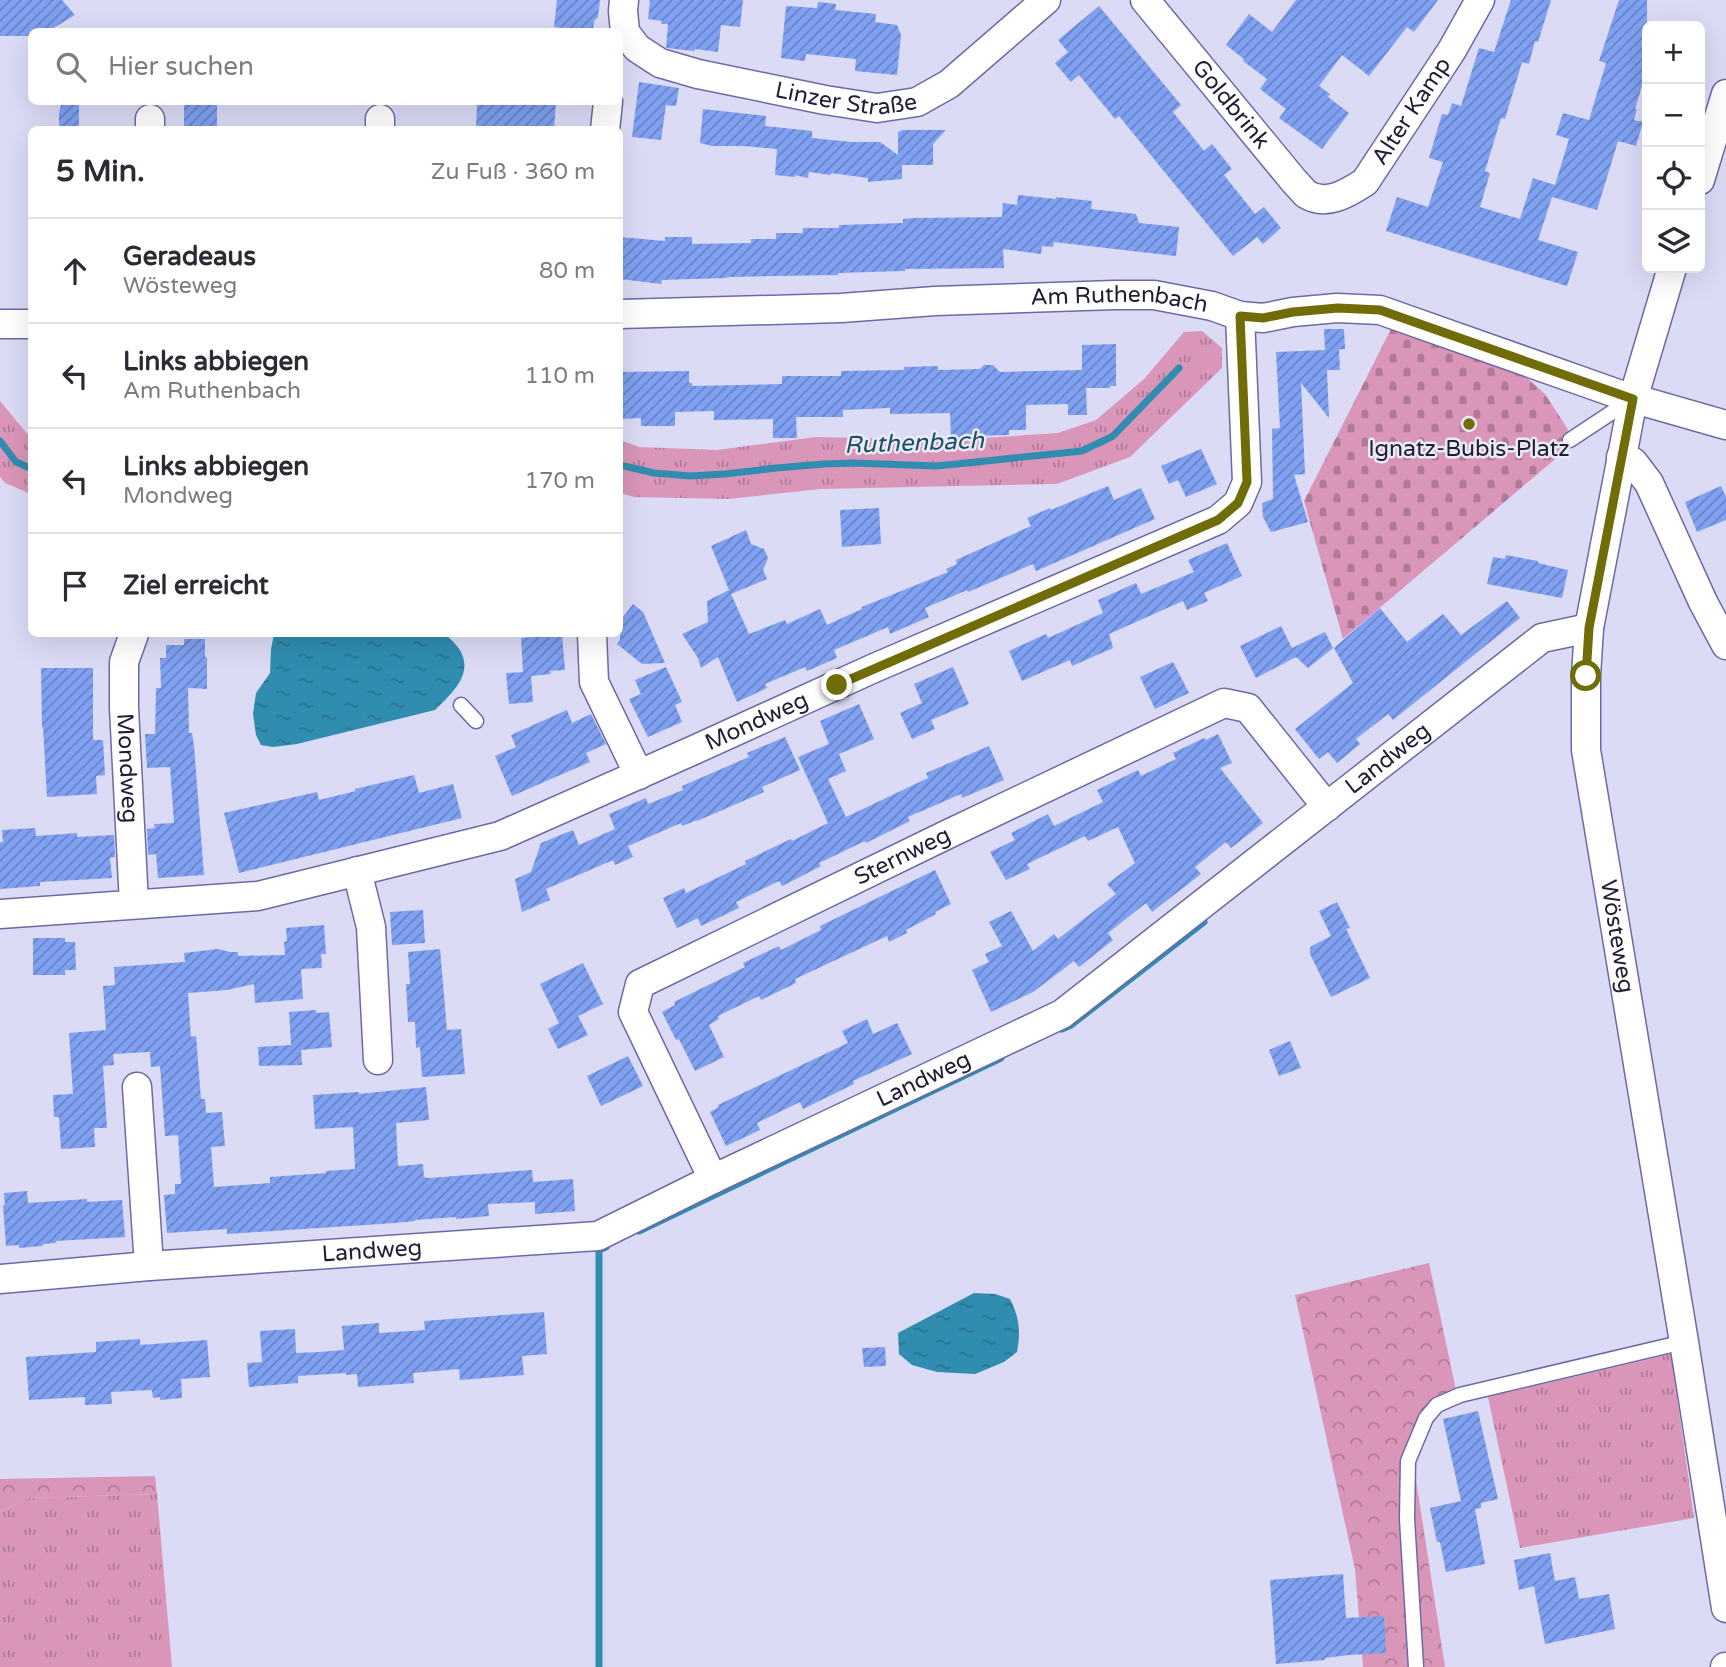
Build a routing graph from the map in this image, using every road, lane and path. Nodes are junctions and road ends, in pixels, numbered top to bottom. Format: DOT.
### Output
graph roads {
  1 [pos="624,0"];
  2 [pos="1046,0"];
  3 [pos="1145,0"];
  4 [pos="1480,0"];
  5 [pos="622,28"];
  6 [pos="623,35"];
  7 [pos="1725,101"];
  8 [pos="608,105"];
  9 [pos="605,126"];
  10 [pos="1705,164"];
  11 [pos="1324,200"];
  12 [pos="1670,273"];
  13 [pos="623,314"];
  14 [pos="1240,316"];
  15 [pos="0,324"];
  16 [pos="28,324"];
  17 [pos="1633,399"];
  18 [pos="1726,425"];
  19 [pos="1570,440"];
  20 [pos="1621,457"];
  21 [pos="1589,628"];
  22 [pos="133,637"];
  23 [pos="592,637"];
  24 [pos="1726,645"];
  25 [pos="461,705"];
  26 [pos="476,721"];
  27 [pos="639,775"];
  28 [pos="1327,807"];
  29 [pos="357,871"];
  30 [pos="134,904"];
  31 [pos="0,914"];
  32 [pos="378,1060"];
  33 [pos="137,1087"];
  34 [pos="713,1179"];
  35 [pos="149,1266"];
  36 [pos="0,1279"];
  37 [pos="1684,1342"];
  38 [pos="1726,1608"];
  39 [pos="1416,1667"];
  1 -- 5 [label="street, Linzer Straße"];
  2 -- 6 [label="street, Linzer Straße"];
  3 -- 11 [label="street, Goldbrink"];
  4 -- 11 [label="street, Alter Kamp"];
  7 -- 10 [label="street"];
  8 -- 9 [label="street"];
  12 -- 17 [label="street, Wösteweg"];
  13 -- 14 [label="street, Am Ruthenbach"];
  14 -- 17 [label="street, Am Ruthenbach"];
  14 -- 27 [label="street, Mondweg"];
  15 -- 16 [label="street"];
  17 -- 18 [label="street, Am Ruthenbach"];
  17 -- 19 [label="lane"];
  17 -- 20 [label="street, Wösteweg"];
  20 -- 21 [label="street, Wösteweg"];
  20 -- 24 [label="street"];
  21 -- 28 [label="street, Landweg"];
  21 -- 37 [label="street, Wösteweg"];
  22 -- 30 [label="street, Mondweg"];
  23 -- 27 [label="street"];
  25 -- 26 [label="lane"];
  27 -- 29 [label="street, Mondweg"];
  28 -- 34 [label="street, Landweg"];
  28 -- 34 [label="street, Sternweg"];
  29 -- 30 [label="street, Mondweg"];
  29 -- 32 [label="street"];
  30 -- 31 [label="street, Mondweg"];
  33 -- 35 [label="street"];
  34 -- 35 [label="street, Landweg"];
  35 -- 36 [label="street, Landweg"];
  37 -- 38 [label="street, Wösteweg"];
  37 -- 39 [label="lane"];
}
